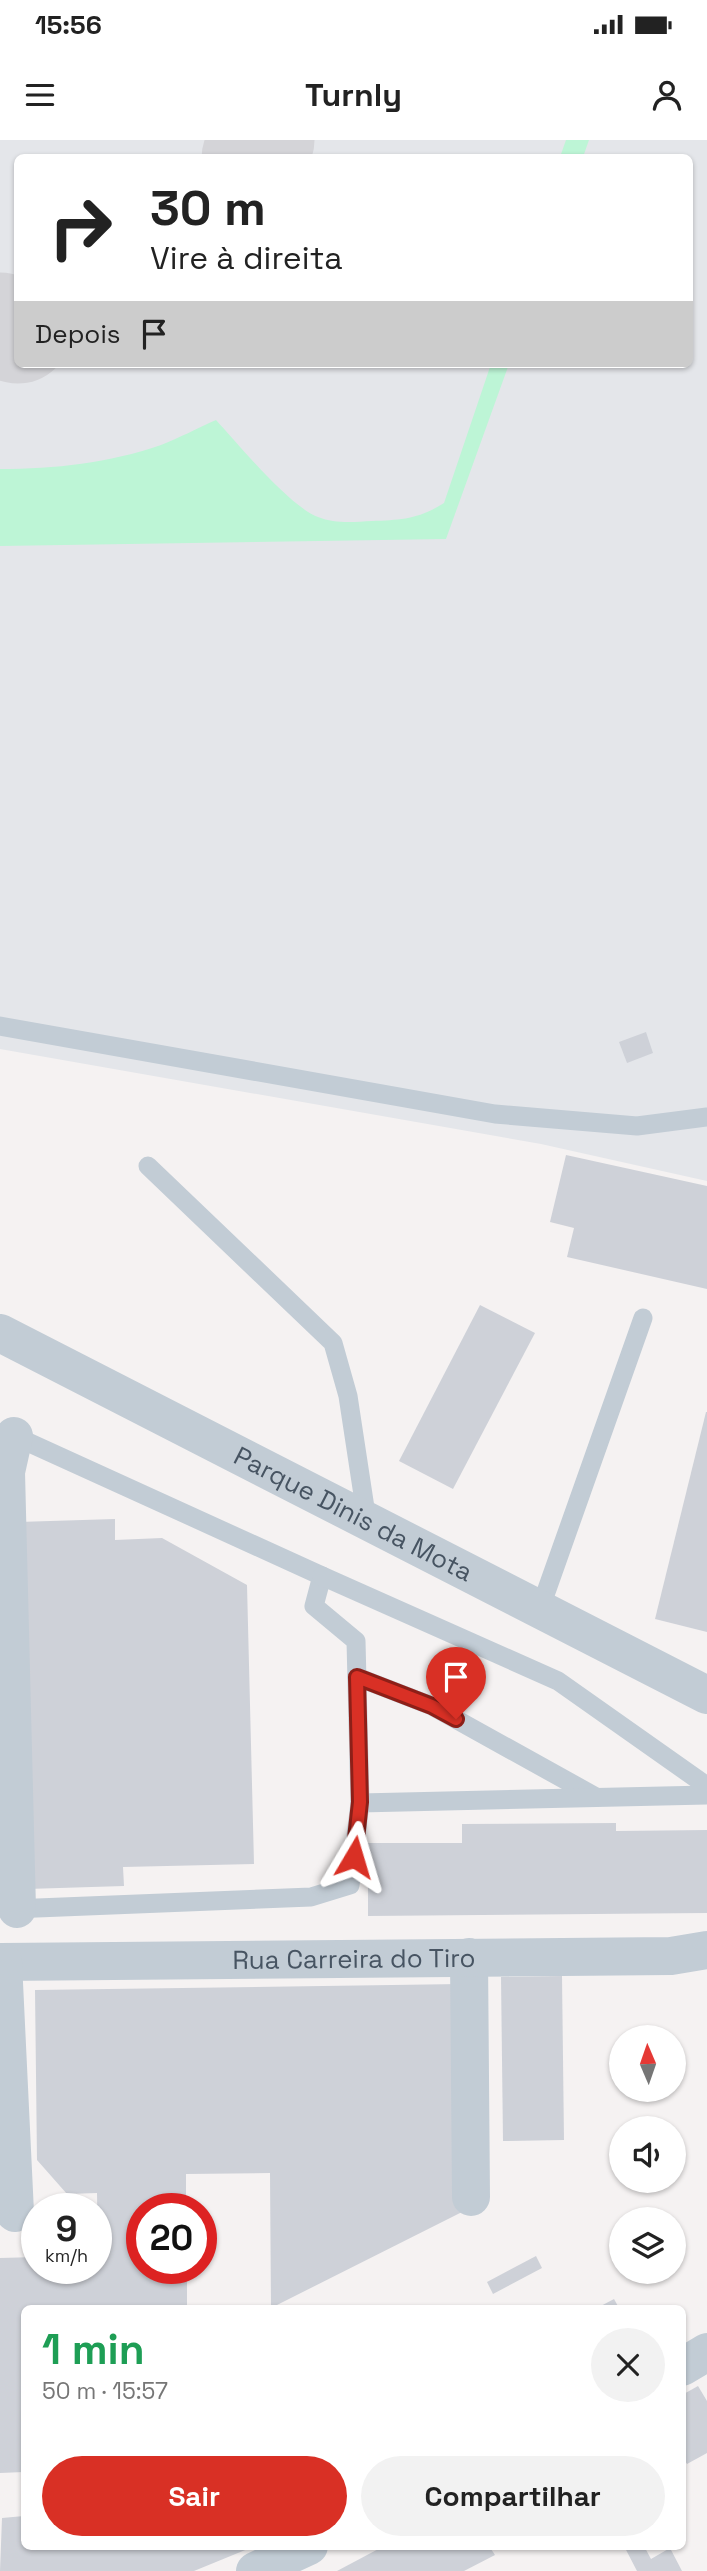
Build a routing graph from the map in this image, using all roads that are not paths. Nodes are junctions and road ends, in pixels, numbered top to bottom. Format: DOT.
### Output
graph roads {
  1 [pos="0,1026"];
  2 [pos="707,1117"];
  3 [pos="148,1166"];
  4 [pos="643,1318"];
  5 [pos="0,1334"];
  6 [pos="7,1433"];
  7 [pos="367,1521"];
  8 [pos="321,1576"];
  9 [pos="540,1609"];
  10 [pos="357,1677"];
  11 [pos="707,1695"];
  12 [pos="707,1786"];
  13 [pos="707,1796"];
  14 [pos="597,1798"];
  15 [pos="360,1802"];
  16 [pos="8,1909"];
  17 [pos="707,1950"];
  18 [pos="469,1957"];
  19 [pos="2,1962"];
  20 [pos="471,2197"];
  21 [pos="15,2213"];
  22 [pos="707,2351"];
  23 [pos="686,2364"];
  24 [pos="300,2550"];
  25 [pos="255,2571"];
  1 -- 2 [label="lane"];
  3 -- 7 [label="lane"];
  4 -- 9 [label="lane"];
  5 -- 7 [label="street, Parque Dinis da Mota"];
  6 -- 8 [label="lane"];
  6 -- 16 [label="street"];
  7 -- 9 [label="street, Parque Dinis da Mota"];
  8 -- 10 [label="lane"];
  8 -- 12 [label="lane"];
  9 -- 11 [label="street, Parque Dinis da Mota"];
  10 -- 14 [label="lane"];
  10 -- 15 [label="lane"];
  13 -- 14 [label="lane"];
  14 -- 15 [label="lane"];
  15 -- 16 [label="lane"];
  17 -- 18 [label="street, Rua Carreira do Tiro"];
  18 -- 19 [label="street, Rua Carreira do Tiro"];
  18 -- 20 [label="street"];
  19 -- 21 [label="street"];
  22 -- 23 [label="street"];
  24 -- 25 [label="street"];
}
